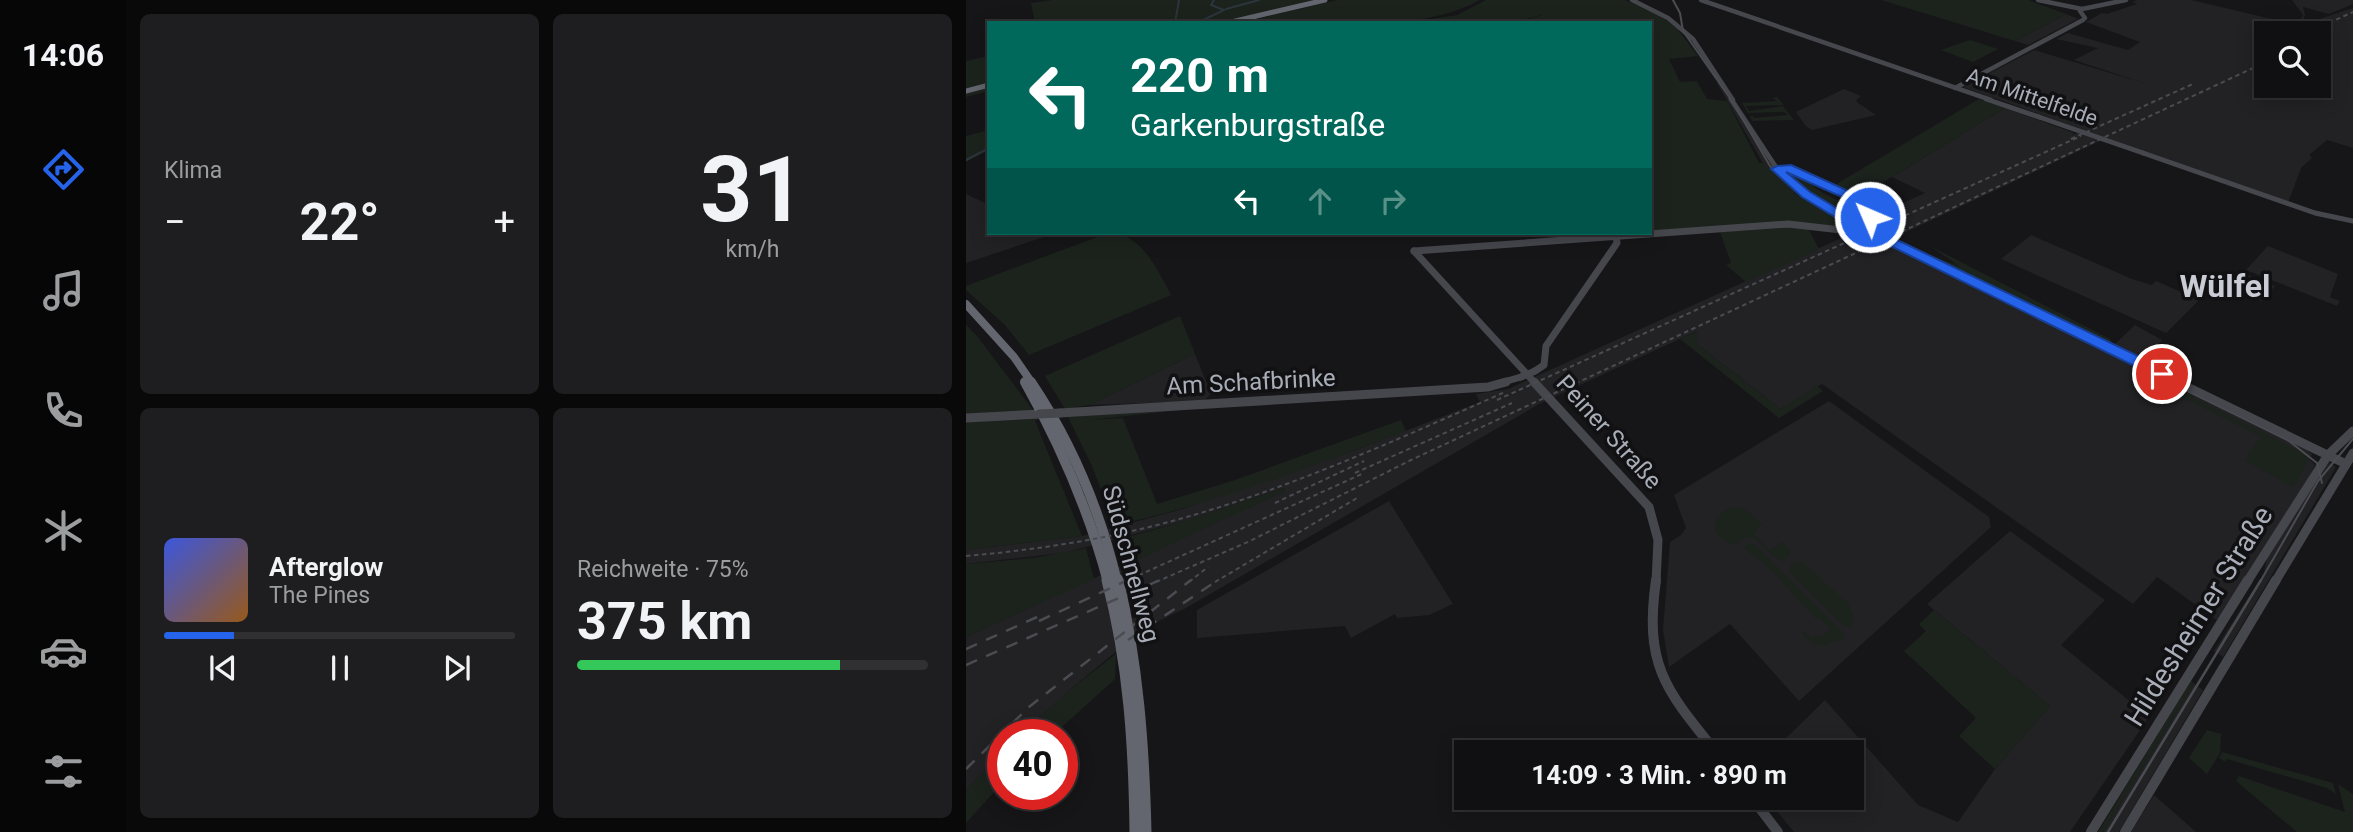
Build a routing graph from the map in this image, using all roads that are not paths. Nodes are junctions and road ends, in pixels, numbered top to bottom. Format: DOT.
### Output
graph roads {
  1 [pos="1325,0"];
  2 [pos="1331,0"];
  3 [pos="1632,0"];
  4 [pos="1701,0"];
  5 [pos="2038,0"];
  6 [pos="2126,0"];
  7 [pos="2080,10"];
  8 [pos="1236,21"];
  9 [pos="1242,21"];
  10 [pos="987,83"];
  11 [pos="966,88"];
  12 [pos="1955,88"];
  13 [pos="1768,157"];
  14 [pos="1778,170"];
  15 [pos="1796,171"];
  16 [pos="2353,221"];
  17 [pos="1652,233"];
  18 [pos="1630,235"];
  19 [pos="1616,236"];
  20 [pos="966,304"];
  21 [pos="966,311"];
  22 [pos="966,418"];
  23 [pos="2353,431"];
  24 [pos="2353,453"];
  25 [pos="2328,455"];
  26 [pos="2346,464"];
  27 [pos="1707,740"];
  28 [pos="1761,810"];
  29 [pos="1136,832"];
  30 [pos="1145,832"];
  31 [pos="1778,832"];
  32 [pos="2091,832"];
  33 [pos="2125,832"];
  1 -- 8 [label="highway"];
  2 -- 9 [label="highway"];
  3 -- 13 [label="street"];
  4 -- 12 [label="street, Am Mittelfelde"];
  5 -- 7 [label="street"];
  6 -- 7 [label="street"];
  7 -- 12 [label="street"];
  10 -- 11 [label="highway"];
  12 -- 16 [label="street, Am Mittelfelde, bridge"];
  13 -- 14 [label="street"];
  13 -- 15 [label="street"];
  14 -- 15 [label="street"];
  14 -- 25 [label="street, bridge"];
  15 -- 17 [label="street"];
  18 -- 19 [label="street"];
  19 -- 22 [label="street, Am Schafbrinke, bridge"];
  19 -- 27 [label="street, Peiner Straße"];
  20 -- 30 [label="highway, Südschnellweg"];
  21 -- 29 [label="highway, Südschnellweg"];
  23 -- 25 [label="street, Hildesheimer Straße"];
  24 -- 26 [label="street, Hildesheimer Straße"];
  25 -- 26 [label="street"];
  25 -- 32 [label="street, Hildesheimer Straße"];
  26 -- 33 [label="street, Hildesheimer Straße"];
  28 -- 31 [label="street"];
}
